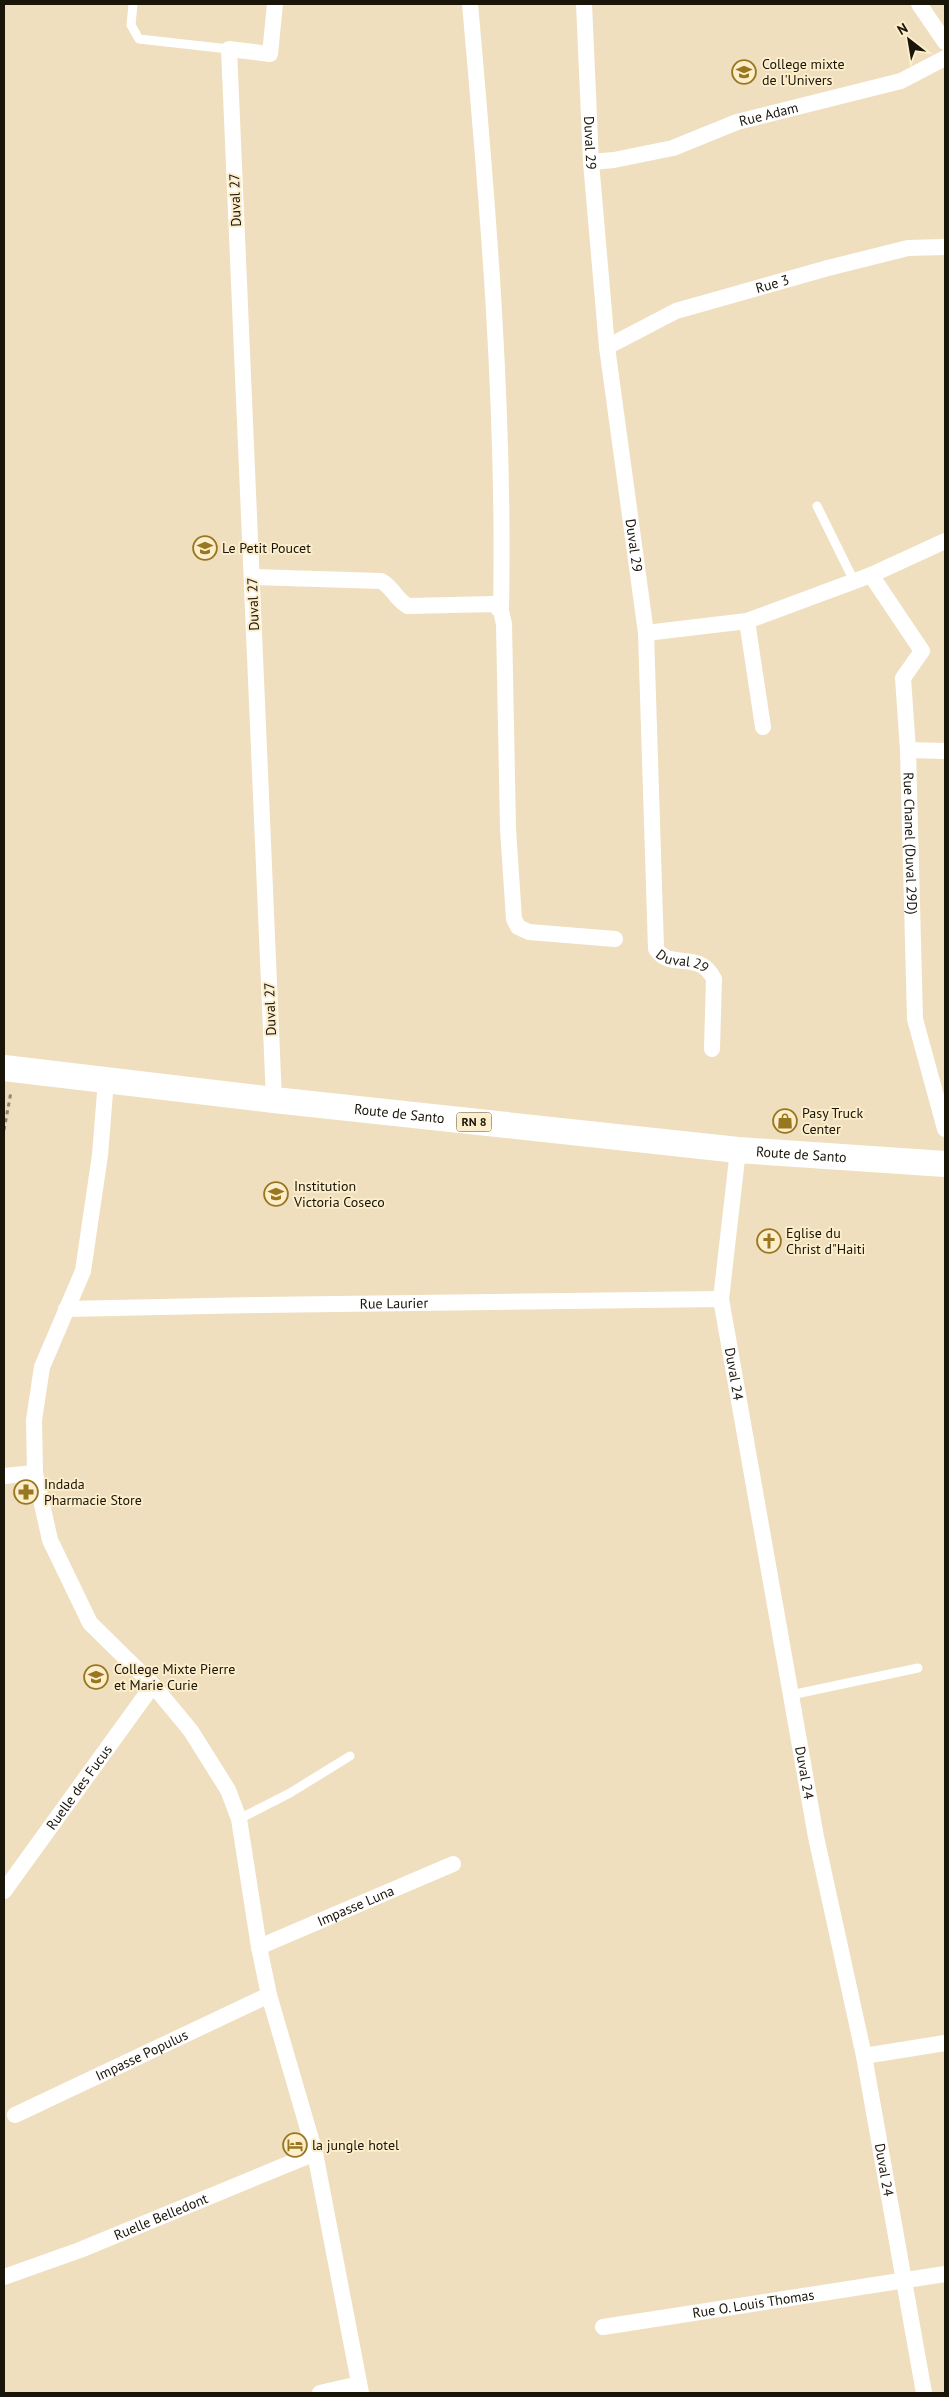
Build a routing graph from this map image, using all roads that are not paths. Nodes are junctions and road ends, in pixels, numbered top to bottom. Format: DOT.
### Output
graph roads {
  1 [pos="133,4"];
  2 [pos="275,4"];
  3 [pos="470,4"];
  4 [pos="584,4"];
  5 [pos="919,4"];
  6 [pos="945,42"];
  7 [pos="229,49"];
  8 [pos="945,58"];
  9 [pos="591,162"];
  10 [pos="945,247"];
  11 [pos="607,347"];
  12 [pos="817,506"];
  13 [pos="945,541"];
  14 [pos="871,575"];
  15 [pos="252,578"];
  16 [pos="854,581"];
  17 [pos="501,611"];
  18 [pos="747,620"];
  19 [pos="646,633"];
  20 [pos="763,727"];
  21 [pos="908,750"];
  22 [pos="945,751"];
  23 [pos="615,939"];
  24 [pos="712,1049"];
  25 [pos="9,1069"];
  26 [pos="106,1080"];
  27 [pos="274,1100"];
  28 [pos="945,1129"];
  29 [pos="738,1150"];
  30 [pos="945,1164"];
  31 [pos="721,1299"];
  32 [pos="66,1309"];
  33 [pos="35,1473"];
  34 [pos="4,1476"];
  35 [pos="918,1668"];
  36 [pos="153,1685"];
  37 [pos="791,1695"];
  38 [pos="350,1756"];
  39 [pos="239,1819"];
  40 [pos="453,1864"];
  41 [pos="4,1891"];
  42 [pos="259,1947"];
  43 [pos="270,1995"];
  44 [pos="945,2043"];
  45 [pos="864,2056"];
  46 [pos="14,2115"];
  47 [pos="315,2153"];
  48 [pos="945,2274"];
  49 [pos="4,2277"];
  50 [pos="905,2281"];
  51 [pos="603,2327"];
  52 [pos="360,2388"];
  53 [pos="320,2393"];
  54 [pos="924,2393"];
  1 -- 7 [label="lane"];
  2 -- 7 [label="street"];
  3 -- 17 [label="street"];
  4 -- 9 [label="street, Duval 29"];
  5 -- 6 [label="street"];
  7 -- 15 [label="street, Duval 27"];
  8 -- 9 [label="street, Rue Adam"];
  9 -- 11 [label="street, Duval 29"];
  10 -- 11 [label="street, Rue 3"];
  11 -- 19 [label="street, Duval 29"];
  12 -- 16 [label="lane"];
  13 -- 14 [label="street"];
  14 -- 16 [label="street"];
  14 -- 21 [label="street, Rue Chanel (Duval 29D)"];
  15 -- 17 [label="street"];
  15 -- 27 [label="street, Duval 27"];
  16 -- 18 [label="street"];
  17 -- 23 [label="street"];
  18 -- 19 [label="street"];
  18 -- 20 [label="street"];
  19 -- 24 [label="street, Duval 29"];
  21 -- 22 [label="street"];
  21 -- 28 [label="street, Rue Chanel (Duval 29D)"];
  25 -- 26 [label="main road, Route de Santo / RN 8"];
  26 -- 27 [label="main road, Route de Santo / RN 8"];
  26 -- 32 [label="street"];
  27 -- 29 [label="main road, Route de Santo / RN 8"];
  29 -- 30 [label="main road, Route de Santo / RN 8"];
  29 -- 31 [label="street, Duval 24"];
  31 -- 32 [label="street, Rue Laurier"];
  31 -- 37 [label="street, Duval 24"];
  32 -- 33 [label="street"];
  33 -- 34 [label="street"];
  33 -- 36 [label="street"];
  35 -- 37 [label="lane"];
  36 -- 39 [label="street"];
  36 -- 41 [label="street, Ruelle des Fucus"];
  37 -- 45 [label="street, Duval 24"];
  38 -- 39 [label="lane"];
  39 -- 42 [label="street"];
  40 -- 42 [label="street, Impasse Luna"];
  42 -- 43 [label="street"];
  43 -- 46 [label="street, Impasse Populus"];
  43 -- 47 [label="street"];
  44 -- 45 [label="street"];
  45 -- 50 [label="street, Duval 24"];
  47 -- 49 [label="street, Ruelle Belledont"];
  47 -- 52 [label="street"];
  48 -- 50 [label="street, Rue O. Louis Thomas"];
  50 -- 51 [label="street, Rue O. Louis Thomas"];
  50 -- 54 [label="street, Duval 24"];
  52 -- 53 [label="street"];
}
